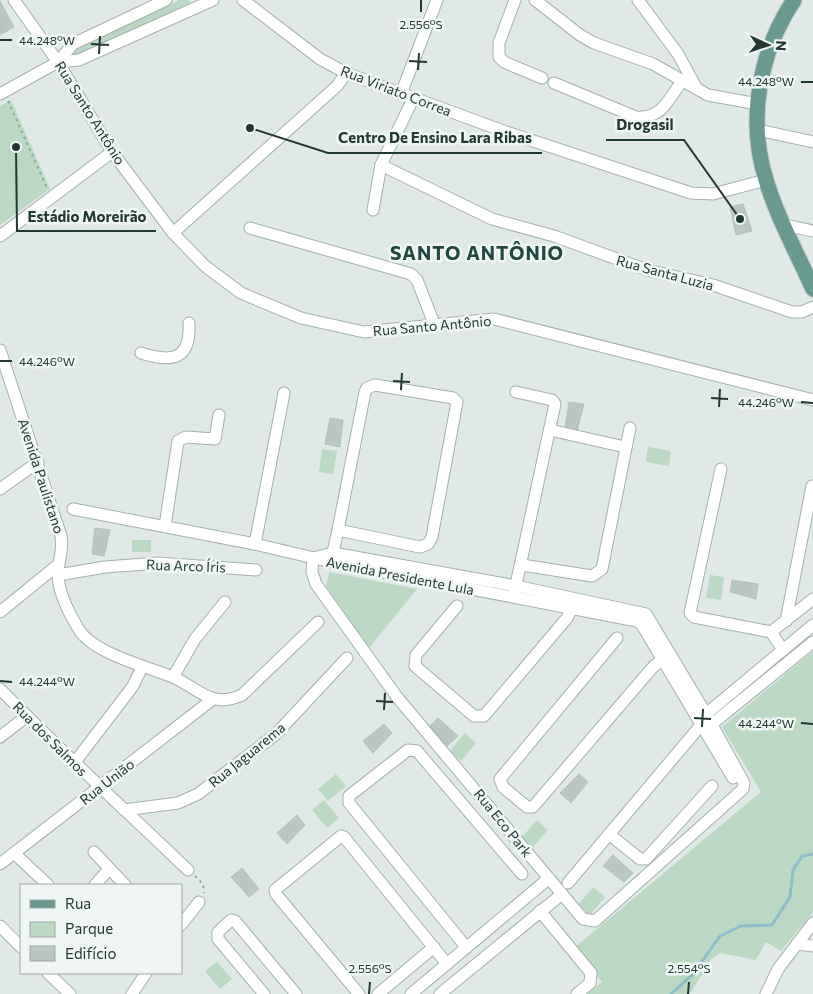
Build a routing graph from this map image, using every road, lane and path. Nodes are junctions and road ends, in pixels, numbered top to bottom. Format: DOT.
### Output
graph roads {
  1 [pos="14,0"];
  2 [pos="166,0"];
  3 [pos="213,0"];
  4 [pos="243,0"];
  5 [pos="437,0"];
  6 [pos="515,0"];
  7 [pos="638,0"];
  8 [pos="794,0"];
  9 [pos="538,1"];
  10 [pos="197,3"];
  11 [pos="58,62"];
  12 [pos="346,73"];
  13 [pos="542,78"];
  14 [pos="682,81"];
  15 [pos="554,83"];
  16 [pos="697,89"];
  17 [pos="2,93"];
  18 [pos="401,94"];
  19 [pos="413,99"];
  20 [pos="758,104"];
  21 [pos="758,130"];
  22 [pos="813,142"];
  23 [pos="112,152"];
  24 [pos="381,165"];
  25 [pos="766,180"];
  26 [pos="51,197"];
  27 [pos="373,210"];
  28 [pos="785,225"];
  29 [pos="250,228"];
  30 [pos="813,231"];
  31 [pos="173,233"];
  32 [pos="0,236"];
  33 [pos="813,289"];
  34 [pos="813,307"];
  35 [pos="189,323"];
  36 [pos="436,326"];
  37 [pos="141,354"];
  38 [pos="1,357"];
  39 [pos="284,392"];
  40 [pos="516,392"];
  41 [pos="813,400"];
  42 [pos="219,416"];
  43 [pos="630,428"];
  44 [pos="550,430"];
  45 [pos="626,447"];
  46 [pos="38,462"];
  47 [pos="721,469"];
  48 [pos="812,486"];
  49 [pos="0,489"];
  50 [pos="73,509"];
  51 [pos="165,526"];
  52 [pos="338,530"];
  53 [pos="255,544"];
  54 [pos="313,558"];
  55 [pos="332,558"];
  56 [pos="522,565"];
  57 [pos="58,570"];
  58 [pos="256,570"];
  59 [pos="516,586"];
  60 [pos="513,598"];
  61 [pos="813,599"];
  62 [pos="225,602"];
  63 [pos="574,604"];
  64 [pos="457,606"];
  65 [pos="0,612"];
  66 [pos="786,621"];
  67 [pos="318,622"];
  68 [pos="813,625"];
  69 [pos="771,632"];
  70 [pos="617,638"];
  71 [pos="813,642"];
  72 [pos="783,650"];
  73 [pos="666,656"];
  74 [pos="347,658"];
  75 [pos="142,667"];
  76 [pos="173,677"];
  77 [pos="0,689"];
  78 [pos="213,699"];
  79 [pos="27,716"];
  80 [pos="706,721"];
  81 [pos="0,737"];
  82 [pos="75,762"];
  83 [pos="712,786"];
  84 [pos="99,789"];
  85 [pos="739,794"];
  86 [pos="124,810"];
  87 [pos="609,834"];
  88 [pos="94,852"];
  89 [pos="15,854"];
  90 [pos="0,864"];
  91 [pos="109,869"];
  92 [pos="188,870"];
  93 [pos="522,874"];
  94 [pos="548,878"];
  95 [pos="568,883"];
  96 [pos="47,884"];
  97 [pos="95,884"];
  98 [pos="123,884"];
  99 [pos="562,894"];
  100 [pos="199,902"];
  101 [pos="540,911"];
  102 [pos="182,924"];
  103 [pos="0,926"];
  104 [pos="812,927"];
  105 [pos="797,944"];
  106 [pos="20,946"];
  107 [pos="813,946"];
  108 [pos="434,947"];
  109 [pos="466,947"];
  110 [pos="447,964"];
  111 [pos="49,974"];
  112 [pos="145,974"];
  113 [pos="70,994"];
  114 [pos="132,994"];
  115 [pos="264,994"];
  116 [pos="296,994"];
  117 [pos="359,994"];
  118 [pos="378,994"];
  119 [pos="411,994"];
  120 [pos="440,994"];
  121 [pos="577,994"];
  122 [pos="766,994"];
  1 -- 11 [label="street, Rua Santo Antônio"];
  2 -- 11 [label="street"];
  3 -- 10 [label="street"];
  4 -- 12 [label="street, Rua Viriato Correa"];
  5 -- 18 [label="street"];
  6 -- 13 [label="street"];
  7 -- 16 [label="street"];
  8 -- 20 [label="main road"];
  9 -- 14 [label="street"];
  10 -- 11 [label="street"];
  11 -- 17 [label="street"];
  11 -- 23 [label="street, Rua Santo Antônio"];
  12 -- 18 [label="street, Rua Viriato Correa"];
  12 -- 31 [label="street"];
  14 -- 15 [label="street"];
  14 -- 16 [label="street"];
  16 -- 20 [label="street"];
  17 -- 26 [label="path"];
  18 -- 19 [label="street, Rua Viriato Correa"];
  19 -- 24 [label="street"];
  19 -- 25 [label="street, Rua Viriato Correa"];
  20 -- 21 [label="main road"];
  21 -- 22 [label="street"];
  21 -- 25 [label="main road"];
  23 -- 26 [label="street"];
  23 -- 31 [label="street, Rua Santo Antônio"];
  24 -- 27 [label="street"];
  24 -- 34 [label="street, Rua Santa Luzia"];
  25 -- 28 [label="main road"];
  26 -- 32 [label="street"];
  28 -- 30 [label="street"];
  28 -- 33 [label="main road"];
  29 -- 36 [label="street"];
  31 -- 36 [label="street, Rua Santo Antônio"];
  35 -- 37 [label="street"];
  36 -- 41 [label="street, Rua Santo Antônio"];
  38 -- 46 [label="street, Avenida Paulistano"];
  39 -- 53 [label="street"];
  40 -- 44 [label="street"];
  42 -- 51 [label="street"];
  43 -- 45 [label="street"];
  44 -- 45 [label="street"];
  44 -- 56 [label="street"];
  45 -- 56 [label="street"];
  46 -- 49 [label="street"];
  46 -- 57 [label="street, Avenida Paulistano"];
  47 -- 69 [label="street"];
  48 -- 66 [label="street"];
  50 -- 51 [label="street"];
  51 -- 53 [label="street"];
  52 -- 52 [label="street"];
  52 -- 55 [label="street"];
  53 -- 54 [label="street"];
  54 -- 55 [label="street, Avenida Presidente Lula"];
  54 -- 94 [label="street, Rua Eco Park"];
  55 -- 59 [label="street, Avenida Presidente Lula"];
  55 -- 60 [label="street, Avenida Presidente Lula"];
  56 -- 59 [label="street"];
  57 -- 58 [label="street, Rua Arco Íris"];
  57 -- 65 [label="street, Rua Arco Íris"];
  57 -- 75 [label="street, Avenida Paulistano"];
  59 -- 60 [label="street"];
  59 -- 63 [label="street, Avenida Presidente Lula"];
  60 -- 63 [label="street, Avenida Presidente Lula"];
  61 -- 66 [label="street"];
  62 -- 76 [label="street"];
  63 -- 64 [label="street"];
  63 -- 73 [label="street, Avenida Presidente Lula"];
  66 -- 69 [label="street"];
  67 -- 78 [label="street"];
  68 -- 72 [label="street"];
  69 -- 72 [label="street"];
  70 -- 73 [label="street"];
  71 -- 80 [label="street"];
  72 -- 80 [label="street"];
  73 -- 80 [label="street, Avenida Presidente Lula"];
  74 -- 86 [label="street, Rua Jaguarema"];
  75 -- 76 [label="street, Avenida Paulistano"];
  75 -- 82 [label="street"];
  76 -- 78 [label="street, Avenida Paulistano"];
  77 -- 79 [label="street, Rua dos Salmos"];
  78 -- 84 [label="street, Rua União"];
  79 -- 81 [label="street"];
  79 -- 82 [label="street, Rua dos Salmos"];
  80 -- 85 [label="street, Avenida Presidente Lula"];
  80 -- 87 [label="street"];
  82 -- 84 [label="street, Rua dos Salmos"];
  83 -- 87 [label="street"];
  84 -- 86 [label="street, Rua dos Salmos"];
  84 -- 89 [label="street, Rua União"];
  85 -- 99 [label="street, Rua Eco Park"];
  86 -- 92 [label="street, Rua dos Salmos"];
  87 -- 95 [label="street"];
  88 -- 91 [label="street"];
  89 -- 90 [label="street, Rua União"];
  89 -- 96 [label="street"];
  91 -- 97 [label="street"];
  91 -- 98 [label="street"];
  92 -- 100 [label="path"];
  93 -- 109 [label="street"];
  94 -- 99 [label="street, Rua Eco Park"];
  94 -- 109 [label="street"];
  99 -- 101 [label="street"];
  100 -- 102 [label="street"];
  101 -- 120 [label="street"];
  101 -- 121 [label="street"];
  103 -- 106 [label="street"];
  104 -- 105 [label="street"];
  105 -- 107 [label="street"];
  105 -- 122 [label="street"];
  108 -- 110 [label="street"];
  108 -- 117 [label="street"];
  108 -- 118 [label="street"];
  109 -- 110 [label="street"];
  110 -- 119 [label="street"];
  111 -- 113 [label="street"];
  112 -- 114 [label="street"];
  115 -- 116 [label="street"];
}
